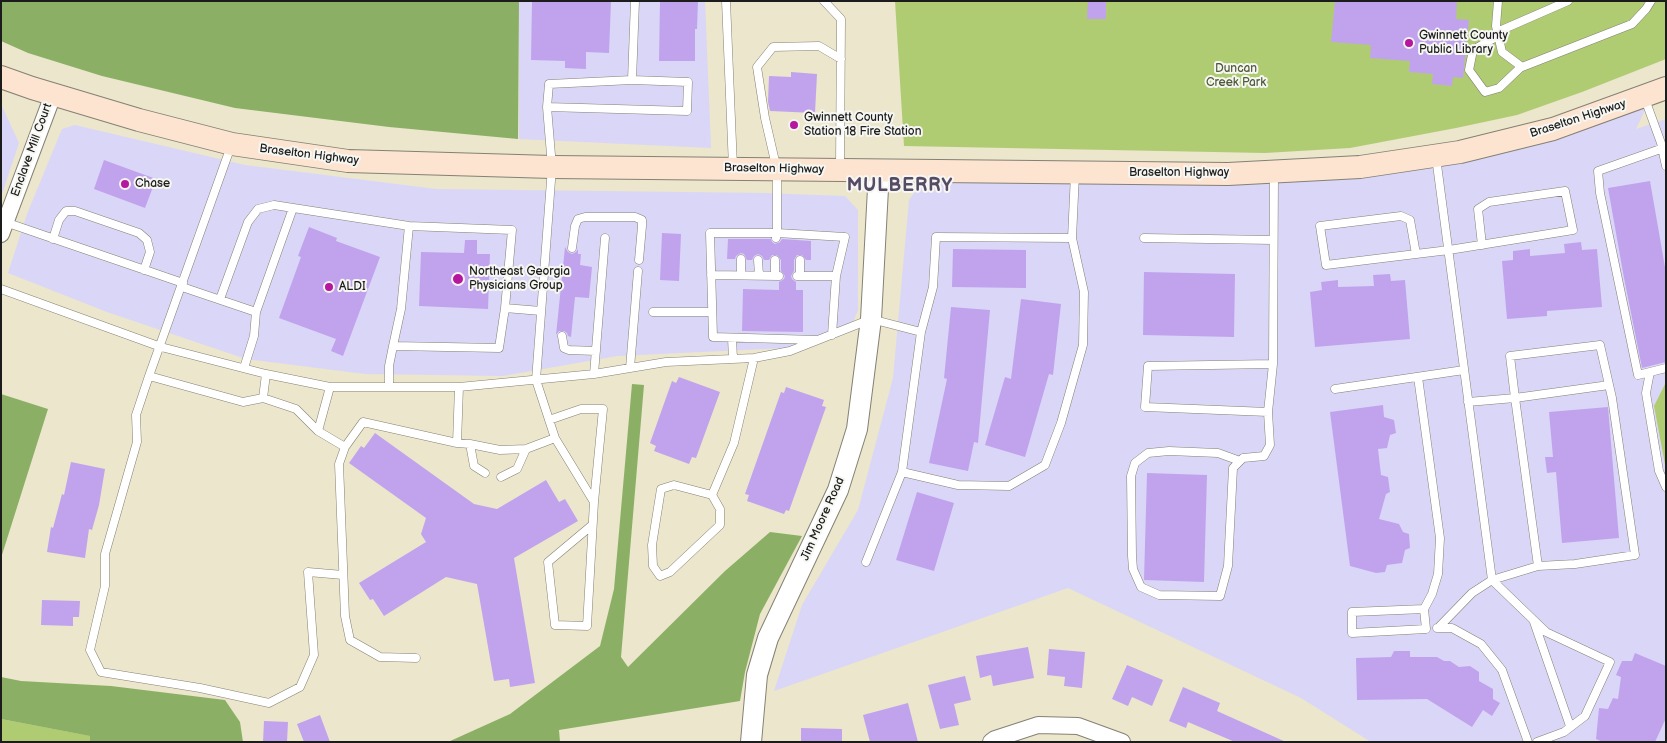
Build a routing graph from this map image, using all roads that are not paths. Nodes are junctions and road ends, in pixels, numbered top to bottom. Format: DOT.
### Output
graph roads {
  1 [pos="635,1"];
  2 [pos="824,1"];
  3 [pos="1498,1"];
  4 [pos="1568,1"];
  5 [pos="1651,1"];
  6 [pos="728,2"];
  7 [pos="1498,34"];
  8 [pos="841,59"];
  9 [pos="1521,67"];
  10 [pos="1,76"];
  11 [pos="632,80"];
  12 [pos="1666,88"];
  13 [pos="53,94"];
  14 [pos="1644,97"];
  15 [pos="547,107"];
  16 [pos="232,144"];
  17 [pos="1664,148"];
  18 [pos="1436,155"];
  19 [pos="1666,166"];
  20 [pos="552,167"];
  21 [pos="733,169"];
  22 [pos="777,170"];
  23 [pos="840,170"];
  24 [pos="879,170"];
  25 [pos="1274,171"];
  26 [pos="1075,172"];
  27 [pos="293,208"];
  28 [pos="3,226"];
  29 [pos="409,226"];
  30 [pos="776,236"];
  31 [pos="605,238"];
  32 [pos="1072,238"];
  33 [pos="1144,238"];
  34 [pos="53,239"];
  35 [pos="1274,240"];
  36 [pos="1482,245"];
  37 [pos="572,248"];
  38 [pos="1449,250"];
  39 [pos="1416,254"];
  40 [pos="639,260"];
  41 [pos="741,260"];
  42 [pos="758,260"];
  43 [pos="775,260"];
  44 [pos="800,260"];
  45 [pos="144,270"];
  46 [pos="638,271"];
  47 [pos="711,275"];
  48 [pos="741,275"];
  49 [pos="759,275"];
  50 [pos="836,276"];
  51 [pos="182,285"];
  52 [pos="1,289"];
  53 [pos="220,299"];
  54 [pos="505,308"];
  55 [pos="540,311"];
  56 [pos="256,312"];
  57 [pos="653,312"];
  58 [pos="712,312"];
  59 [pos="871,320"];
  60 [pos="921,332"];
  61 [pos="832,335"];
  62 [pos="562,336"];
  63 [pos="732,338"];
  64 [pos="820,340"];
  65 [pos="392,346"];
  66 [pos="161,347"];
  67 [pos="596,351"];
  68 [pos="754,358"];
  69 [pos="733,359"];
  70 [pos="1273,364"];
  71 [pos="244,368"];
  72 [pos="630,368"];
  73 [pos="1666,368"];
  74 [pos="1464,370"];
  75 [pos="1650,372"];
  76 [pos="266,374"];
  77 [pos="594,374"];
  78 [pos="149,376"];
  79 [pos="1418,377"];
  80 [pos="536,380"];
  81 [pos="1609,385"];
  82 [pos="330,387"];
  83 [pos="389,387"];
  84 [pos="460,387"];
  85 [pos="1335,389"];
  86 [pos="263,398"];
  87 [pos="1515,398"];
  88 [pos="1468,402"];
  89 [pos="1268,412"];
  90 [pos="550,420"];
  91 [pos="318,431"];
  92 [pos="555,438"];
  93 [pos="457,443"];
  94 [pos="470,444"];
  95 [pos="345,447"];
  96 [pos="526,449"];
  97 [pos="1240,461"];
  98 [pos="902,472"];
  99 [pos="485,473"];
  100 [pos="501,477"];
  101 [pos="1666,487"];
  102 [pos="712,495"];
  103 [pos="594,502"];
  104 [pos="591,526"];
  105 [pos="866,562"];
  106 [pos="1538,566"];
  107 [pos="344,576"];
  108 [pos="1492,580"];
  109 [pos="1424,609"];
  110 [pos="1533,620"];
  111 [pos="1438,628"];
  112 [pos="1426,629"];
  113 [pos="416,658"];
  114 [pos="1570,726"];
  115 [pos="751,742"];
  116 [pos="991,742"];
  117 [pos="1122,742"];
  118 [pos="1528,742"];
  119 [pos="1537,742"];
  1 -- 11 [label="lane"];
  2 -- 8 [label="lane"];
  3 -- 7 [label="lane"];
  4 -- 7 [label="lane"];
  5 -- 9 [label="lane"];
  6 -- 21 [label="lane"];
  7 -- 9 [label="lane"];
  7 -- 9 [label="lane"];
  8 -- 22 [label="lane"];
  8 -- 23 [label="lane"];
  10 -- 13 [label="main road, Braselton Highway"];
  11 -- 15 [label="lane"];
  11 -- 15 [label="lane"];
  12 -- 14 [label="main road, Braselton Highway"];
  13 -- 16 [label="main road, Braselton Highway"];
  13 -- 28 [label="street, Enclave Mill Court"];
  14 -- 17 [label="lane"];
  14 -- 18 [label="main road, Braselton Highway"];
  15 -- 20 [label="lane"];
  16 -- 20 [label="main road, Braselton Highway"];
  16 -- 51 [label="lane"];
  17 -- 19 [label="lane"];
  17 -- 75 [label="lane"];
  18 -- 25 [label="main road, Braselton Highway"];
  18 -- 38 [label="lane"];
  20 -- 21 [label="main road, Braselton Highway"];
  20 -- 55 [label="lane"];
  21 -- 22 [label="main road, Braselton Highway"];
  22 -- 23 [label="main road, Braselton Highway"];
  22 -- 30 [label="lane"];
  23 -- 24 [label="main road, Braselton Highway"];
  24 -- 26 [label="main road, Braselton Highway"];
  24 -- 59 [label="street, Jim Moore Road"];
  25 -- 26 [label="main road, Braselton Highway"];
  25 -- 35 [label="lane"];
  26 -- 32 [label="lane"];
  27 -- 29 [label="lane"];
  27 -- 53 [label="lane"];
  27 -- 56 [label="lane"];
  28 -- 34 [label="lane"];
  29 -- 54 [label="lane"];
  29 -- 65 [label="lane"];
  30 -- 47 [label="lane"];
  30 -- 50 [label="lane"];
  31 -- 67 [label="lane"];
  32 -- 60 [label="lane"];
  32 -- 98 [label="lane"];
  33 -- 35 [label="lane"];
  34 -- 45 [label="lane"];
  34 -- 45 [label="lane"];
  35 -- 70 [label="lane"];
  36 -- 36 [label="lane"];
  36 -- 38 [label="lane"];
  37 -- 40 [label="lane"];
  38 -- 39 [label="lane"];
  38 -- 74 [label="lane"];
  39 -- 39 [label="lane"];
  41 -- 48 [label="lane"];
  42 -- 49 [label="lane"];
  43 -- 49 [label="lane"];
  44 -- 50 [label="lane"];
  45 -- 51 [label="lane"];
  46 -- 72 [label="lane"];
  47 -- 48 [label="lane"];
  47 -- 58 [label="lane"];
  48 -- 49 [label="lane"];
  50 -- 61 [label="lane"];
  51 -- 53 [label="lane"];
  51 -- 66 [label="lane"];
  52 -- 66 [label="lane"];
  53 -- 56 [label="lane"];
  54 -- 55 [label="lane"];
  54 -- 65 [label="lane"];
  55 -- 80 [label="lane"];
  56 -- 71 [label="lane"];
  57 -- 58 [label="lane"];
  58 -- 63 [label="lane"];
  59 -- 60 [label="lane"];
  59 -- 61 [label="lane"];
  59 -- 115 [label="street, Jim Moore Road"];
  60 -- 98 [label="lane"];
  61 -- 64 [label="lane"];
  62 -- 67 [label="lane"];
  63 -- 64 [label="lane"];
  63 -- 69 [label="lane"];
  64 -- 68 [label="lane"];
  65 -- 83 [label="lane"];
  66 -- 71 [label="lane"];
  66 -- 78 [label="lane"];
  67 -- 77 [label="lane"];
  68 -- 69 [label="lane"];
  68 -- 102 [label="lane"];
  69 -- 72 [label="lane"];
  70 -- 89 [label="lane"];
  70 -- 89 [label="lane"];
  71 -- 76 [label="lane"];
  72 -- 77 [label="lane"];
  73 -- 75 [label="lane"];
  74 -- 79 [label="lane"];
  74 -- 88 [label="lane"];
  75 -- 101 [label="lane"];
  76 -- 82 [label="lane"];
  76 -- 86 [label="lane"];
  77 -- 80 [label="lane"];
  78 -- 86 [label="lane"];
  78 -- 107 [label="lane"];
  79 -- 85 [label="lane"];
  79 -- 109 [label="lane"];
  80 -- 84 [label="lane"];
  80 -- 90 [label="lane"];
  81 -- 87 [label="lane"];
  81 -- 87 [label="lane"];
  81 -- 106 [label="lane"];
  82 -- 83 [label="lane"];
  82 -- 91 [label="lane"];
  83 -- 84 [label="lane"];
  84 -- 93 [label="lane"];
  86 -- 91 [label="lane"];
  87 -- 88 [label="lane"];
  87 -- 106 [label="lane"];
  88 -- 108 [label="lane"];
  89 -- 97 [label="lane"];
  90 -- 92 [label="lane"];
  90 -- 103 [label="lane"];
  91 -- 95 [label="lane"];
  92 -- 96 [label="lane"];
  92 -- 103 [label="lane"];
  93 -- 94 [label="lane"];
  93 -- 95 [label="lane"];
  94 -- 96 [label="lane"];
  94 -- 99 [label="lane"];
  95 -- 107 [label="lane"];
  96 -- 100 [label="lane"];
  97 -- 97 [label="lane"];
  98 -- 105 [label="lane"];
  102 -- 102 [label="lane"];
  103 -- 104 [label="lane"];
  104 -- 104 [label="lane"];
  106 -- 108 [label="lane"];
  107 -- 113 [label="lane"];
  108 -- 110 [label="lane"];
  108 -- 111 [label="lane"];
  109 -- 112 [label="lane"];
  109 -- 112 [label="lane"];
  110 -- 114 [label="lane"];
  110 -- 114 [label="lane"];
  111 -- 112 [label="lane"];
  111 -- 118 [label="lane"];
  114 -- 119 [label="lane"];
  116 -- 117 [label="street"];
}
